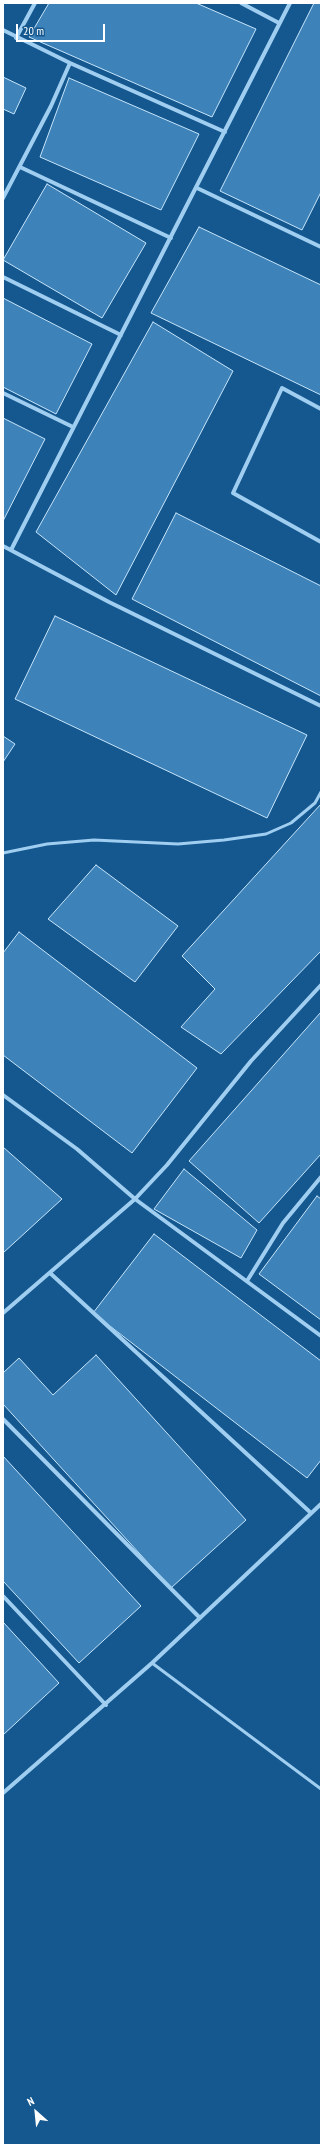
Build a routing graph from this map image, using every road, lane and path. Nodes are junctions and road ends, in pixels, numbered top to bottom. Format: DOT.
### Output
graph roads {
  1 [pos="35,3"];
  2 [pos="241,3"];
  3 [pos="290,3"];
  4 [pos="279,23"];
  5 [pos="3,30"];
  6 [pos="16,38"];
  7 [pos="70,62"];
  8 [pos="225,132"];
  9 [pos="20,167"];
  10 [pos="197,188"];
  11 [pos="3,198"];
  12 [pos="171,238"];
  13 [pos="321,247"];
  14 [pos="3,277"];
  15 [pos="121,335"];
  16 [pos="3,393"];
  17 [pos="321,409"];
  18 [pos="73,428"];
  19 [pos="321,542"];
  20 [pos="3,546"];
  21 [pos="11,550"];
  22 [pos="321,706"];
  23 [pos="321,792"];
  24 [pos="3,852"];
  25 [pos="321,985"];
  26 [pos="3,1095"];
  27 [pos="321,1177"];
  28 [pos="135,1199"];
  29 [pos="50,1273"];
  30 [pos="247,1280"];
  31 [pos="3,1313"];
  32 [pos="321,1336"];
  33 [pos="3,1419"];
  34 [pos="321,1504"];
  35 [pos="311,1513"];
  36 [pos="3,1596"];
  37 [pos="200,1618"];
  38 [pos="152,1663"];
  39 [pos="106,1705"];
  40 [pos="321,1789"];
  41 [pos="3,1793"];
  1 -- 6 [label="street"];
  2 -- 4 [label="street"];
  3 -- 4 [label="street"];
  4 -- 8 [label="street"];
  5 -- 6 [label="street"];
  6 -- 7 [label="street"];
  7 -- 8 [label="street"];
  7 -- 9 [label="street"];
  8 -- 10 [label="street"];
  9 -- 11 [label="street"];
  9 -- 12 [label="street"];
  10 -- 12 [label="street"];
  10 -- 13 [label="street"];
  12 -- 15 [label="street"];
  14 -- 15 [label="street"];
  15 -- 18 [label="street"];
  16 -- 18 [label="street"];
  17 -- 19 [label="street"];
  18 -- 21 [label="street"];
  20 -- 21 [label="street"];
  21 -- 22 [label="street"];
  23 -- 24 [label="lane"];
  25 -- 28 [label="street"];
  26 -- 28 [label="street"];
  27 -- 30 [label="street"];
  28 -- 29 [label="street"];
  28 -- 30 [label="street"];
  29 -- 31 [label="street"];
  29 -- 35 [label="street"];
  30 -- 32 [label="street"];
  33 -- 37 [label="street"];
  34 -- 35 [label="street"];
  35 -- 37 [label="street"];
  36 -- 39 [label="street"];
  37 -- 38 [label="street"];
  38 -- 39 [label="street"];
  38 -- 40 [label="lane"];
  39 -- 41 [label="street"];
}
